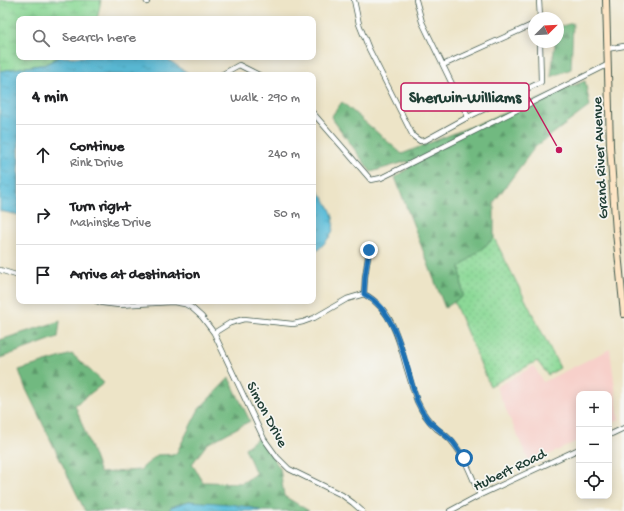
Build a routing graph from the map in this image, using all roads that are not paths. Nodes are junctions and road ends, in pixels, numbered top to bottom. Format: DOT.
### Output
graph roads {
  1 [pos="354,0"];
  2 [pos="416,0"];
  3 [pos="539,0"];
  4 [pos="606,0"];
  5 [pos="540,12"];
  6 [pos="528,27"];
  7 [pos="624,46"];
  8 [pos="540,48"];
  9 [pos="607,49"];
  10 [pos="443,65"];
  11 [pos="607,65"];
  12 [pos="226,72"];
  13 [pos="253,72"];
  14 [pos="316,116"];
  15 [pos="468,117"];
  16 [pos="369,250"];
  17 [pos="0,270"];
  18 [pos="16,275"];
  19 [pos="364,294"];
  20 [pos="110,304"];
  21 [pos="137,304"];
  22 [pos="185,304"];
  23 [pos="624,314"];
  24 [pos="214,333"];
  25 [pos="624,428"];
  26 [pos="612,434"];
  27 [pos="576,450"];
  28 [pos="480,495"];
  29 [pos="362,511"];
  30 [pos="450,511"];
  1 -- 15 [label="street"];
  2 -- 10 [label="street"];
  3 -- 5 [label="street"];
  4 -- 9 [label="main road, Grand River Avenue"];
  6 -- 10 [label="street"];
  7 -- 9 [label="street"];
  8 -- 15 [label="street"];
  9 -- 11 [label="main road, Grand River Avenue"];
  10 -- 15 [label="street"];
  11 -- 14 [label="street"];
  11 -- 23 [label="main road, Grand River Avenue"];
  12 -- 13 [label="street"];
  16 -- 19 [label="street"];
  17 -- 18 [label="street"];
  19 -- 24 [label="street"];
  19 -- 28 [label="street"];
  20 -- 21 [label="street, Simon Drive"];
  22 -- 24 [label="street, Simon Drive"];
  24 -- 29 [label="street, Simon Drive"];
  25 -- 26 [label="street"];
  27 -- 28 [label="street, Hubert Road"];
  28 -- 30 [label="street, Hubert Road"];
}
